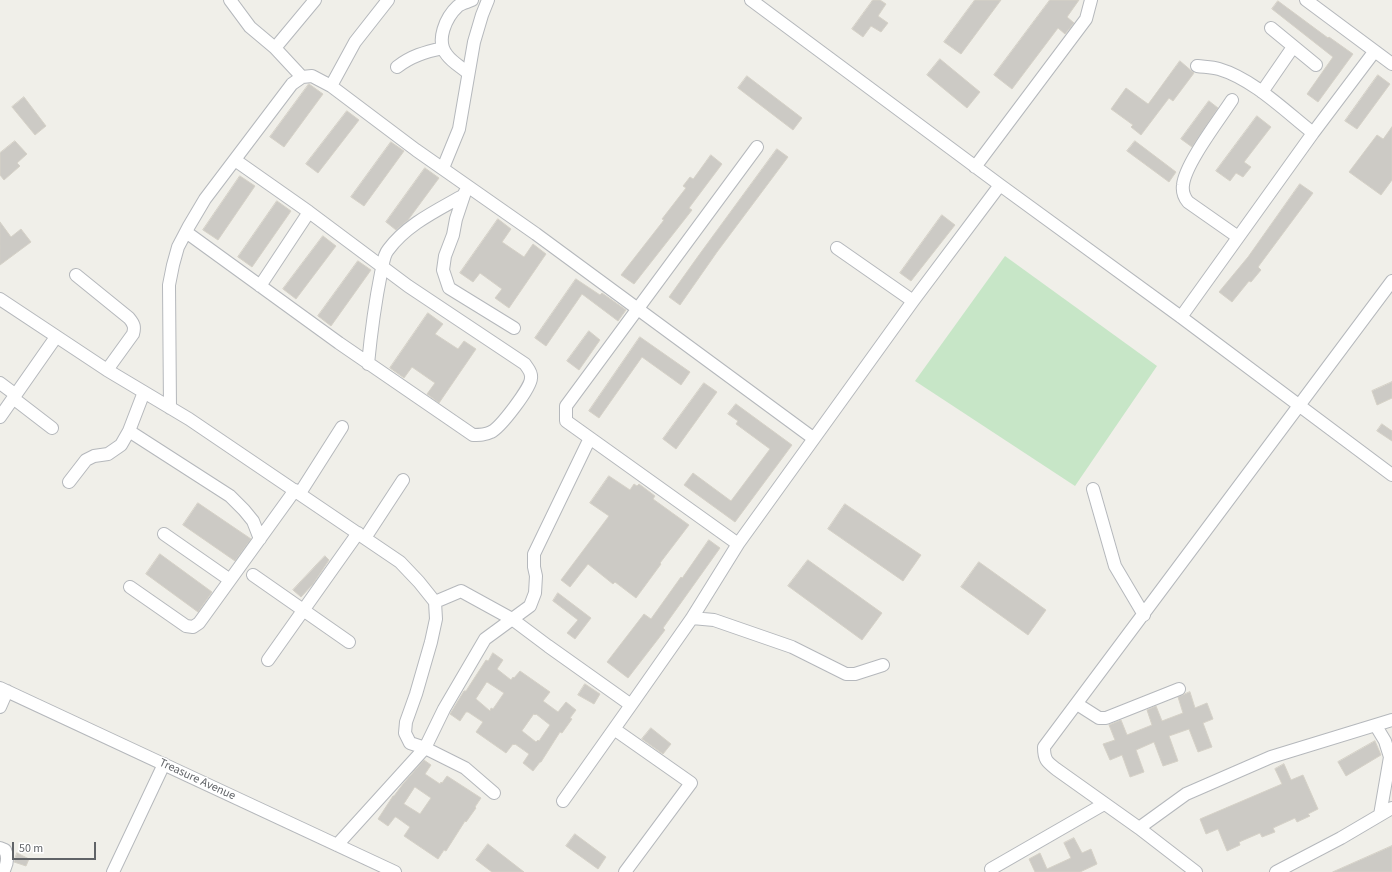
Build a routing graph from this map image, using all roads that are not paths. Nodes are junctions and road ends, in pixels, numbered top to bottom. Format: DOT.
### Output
graph roads {
  1 [pos="230,0"];
  2 [pos="315,0"];
  3 [pos="388,0"];
  4 [pos="472,0"];
  5 [pos="488,0"];
  6 [pos="751,0"];
  7 [pos="1091,0"];
  8 [pos="1312,2"];
  9 [pos="1271,28"];
  10 [pos="1293,47"];
  11 [pos="275,48"];
  12 [pos="443,48"];
  13 [pos="1374,52"];
  14 [pos="1392,64"];
  15 [pos="1316,65"];
  16 [pos="1197,66"];
  17 [pos="397,67"];
  18 [pos="468,73"];
  19 [pos="302,77"];
  20 [pos="331,86"];
  21 [pos="1262,92"];
  22 [pos="1232,100"];
  23 [pos="1312,133"];
  24 [pos="757,147"];
  25 [pos="235,160"];
  26 [pos="975,167"];
  27 [pos="443,168"];
  28 [pos="1000,185"];
  29 [pos="465,190"];
  30 [pos="309,212"];
  31 [pos="186,232"];
  32 [pos="1238,237"];
  33 [pos="837,248"];
  34 [pos="382,268"];
  35 [pos="76,275"];
  36 [pos="1392,281"];
  37 [pos="260,286"];
  38 [pos="0,299"];
  39 [pos="912,301"];
  40 [pos="637,309"];
  41 [pos="1181,317"];
  42 [pos="514,328"];
  43 [pos="56,337"];
  44 [pos="368,364"];
  45 [pos="107,370"];
  46 [pos="0,383"];
  47 [pos="144,392"];
  48 [pos="14,396"];
  49 [pos="1299,406"];
  50 [pos="170,408"];
  51 [pos="0,417"];
  52 [pos="342,427"];
  53 [pos="52,428"];
  54 [pos="129,431"];
  55 [pos="590,438"];
  56 [pos="814,438"];
  57 [pos="1392,475"];
  58 [pos="403,480"];
  59 [pos="69,482"];
  60 [pos="1093,489"];
  61 [pos="298,492"];
  62 [pos="164,534"];
  63 [pos="362,535"];
  64 [pos="260,539"];
  65 [pos="738,544"];
  66 [pos="253,575"];
  67 [pos="230,580"];
  68 [pos="130,587"];
  69 [pos="435,602"];
  70 [pos="303,610"];
  71 [pos="1144,616"];
  72 [pos="512,618"];
  73 [pos="692,618"];
  74 [pos="349,642"];
  75 [pos="268,660"];
  76 [pos="883,665"];
  77 [pos="4,689"];
  78 [pos="1179,689"];
  79 [pos="1077,704"];
  80 [pos="631,705"];
  81 [pos="0,707"];
  82 [pos="1392,720"];
  83 [pos="1376,726"];
  84 [pos="614,729"];
  85 [pos="425,748"];
  86 [pos="164,764"];
  87 [pos="494,793"];
  88 [pos="563,801"];
  89 [pos="1104,804"];
  90 [pos="1392,808"];
  91 [pos="1380,815"];
  92 [pos="1139,828"];
  93 [pos="337,845"];
  94 [pos="0,848"];
  95 [pos="991,868"];
  96 [pos="3,872"];
  97 [pos="113,872"];
  98 [pos="395,872"];
  99 [pos="625,872"];
  100 [pos="1196,872"];
  101 [pos="1276,872"];
  1 -- 11 [label="street"];
  2 -- 11 [label="street"];
  3 -- 20 [label="street"];
  4 -- 12 [label="street"];
  5 -- 18 [label="street"];
  6 -- 26 [label="street"];
  7 -- 26 [label="street"];
  8 -- 13 [label="street"];
  9 -- 10 [label="street"];
  10 -- 15 [label="street"];
  10 -- 21 [label="street"];
  11 -- 19 [label="street"];
  12 -- 17 [label="street"];
  12 -- 18 [label="street"];
  13 -- 14 [label="street"];
  13 -- 23 [label="street"];
  16 -- 21 [label="street"];
  18 -- 27 [label="street"];
  19 -- 20 [label="street"];
  19 -- 25 [label="street"];
  20 -- 27 [label="street"];
  21 -- 23 [label="street"];
  22 -- 32 [label="street"];
  23 -- 32 [label="street"];
  24 -- 40 [label="street"];
  25 -- 30 [label="street"];
  25 -- 31 [label="street"];
  26 -- 28 [label="street"];
  27 -- 29 [label="street"];
  28 -- 39 [label="street"];
  28 -- 41 [label="street"];
  29 -- 34 [label="street"];
  29 -- 40 [label="street"];
  29 -- 42 [label="street"];
  30 -- 34 [label="street"];
  30 -- 37 [label="street"];
  31 -- 37 [label="street"];
  31 -- 50 [label="street"];
  32 -- 41 [label="street"];
  33 -- 39 [label="street"];
  34 -- 44 [label="street"];
  34 -- 44 [label="street"];
  35 -- 45 [label="street"];
  36 -- 49 [label="street"];
  37 -- 44 [label="street"];
  38 -- 43 [label="street"];
  39 -- 56 [label="street"];
  40 -- 55 [label="street"];
  40 -- 56 [label="street"];
  41 -- 49 [label="street"];
  43 -- 45 [label="street"];
  43 -- 48 [label="street"];
  45 -- 47 [label="street"];
  46 -- 48 [label="street"];
  47 -- 50 [label="street"];
  47 -- 54 [label="street"];
  48 -- 51 [label="street"];
  48 -- 53 [label="street"];
  49 -- 57 [label="street"];
  49 -- 71 [label="street"];
  50 -- 61 [label="street"];
  52 -- 61 [label="street"];
  54 -- 59 [label="street"];
  54 -- 64 [label="street"];
  55 -- 65 [label="street"];
  55 -- 72 [label="street"];
  56 -- 65 [label="street"];
  58 -- 63 [label="street"];
  60 -- 71 [label="street"];
  61 -- 63 [label="street"];
  61 -- 64 [label="street"];
  62 -- 67 [label="street"];
  63 -- 69 [label="street"];
  63 -- 70 [label="street"];
  64 -- 67 [label="street"];
  65 -- 73 [label="street"];
  66 -- 70 [label="street"];
  67 -- 68 [label="street"];
  69 -- 72 [label="street"];
  69 -- 85 [label="street"];
  70 -- 74 [label="street"];
  70 -- 75 [label="street"];
  71 -- 79 [label="street"];
  72 -- 80 [label="street"];
  72 -- 85 [label="street"];
  73 -- 76 [label="street"];
  73 -- 80 [label="street"];
  77 -- 81 [label="street"];
  77 -- 86 [label="street, Treasure Avenue"];
  78 -- 79 [label="street"];
  79 -- 89 [label="street"];
  80 -- 84 [label="street"];
  82 -- 83 [label="street"];
  83 -- 91 [label="street"];
  83 -- 92 [label="street"];
  84 -- 88 [label="street"];
  84 -- 99 [label="street"];
  85 -- 87 [label="street"];
  85 -- 93 [label="street"];
  86 -- 93 [label="street, Treasure Avenue"];
  86 -- 97 [label="street"];
  89 -- 92 [label="street"];
  89 -- 95 [label="street"];
  90 -- 91 [label="street"];
  91 -- 101 [label="street"];
  92 -- 100 [label="street"];
  93 -- 98 [label="street, Treasure Avenue"];
  94 -- 96 [label="street"];
}
